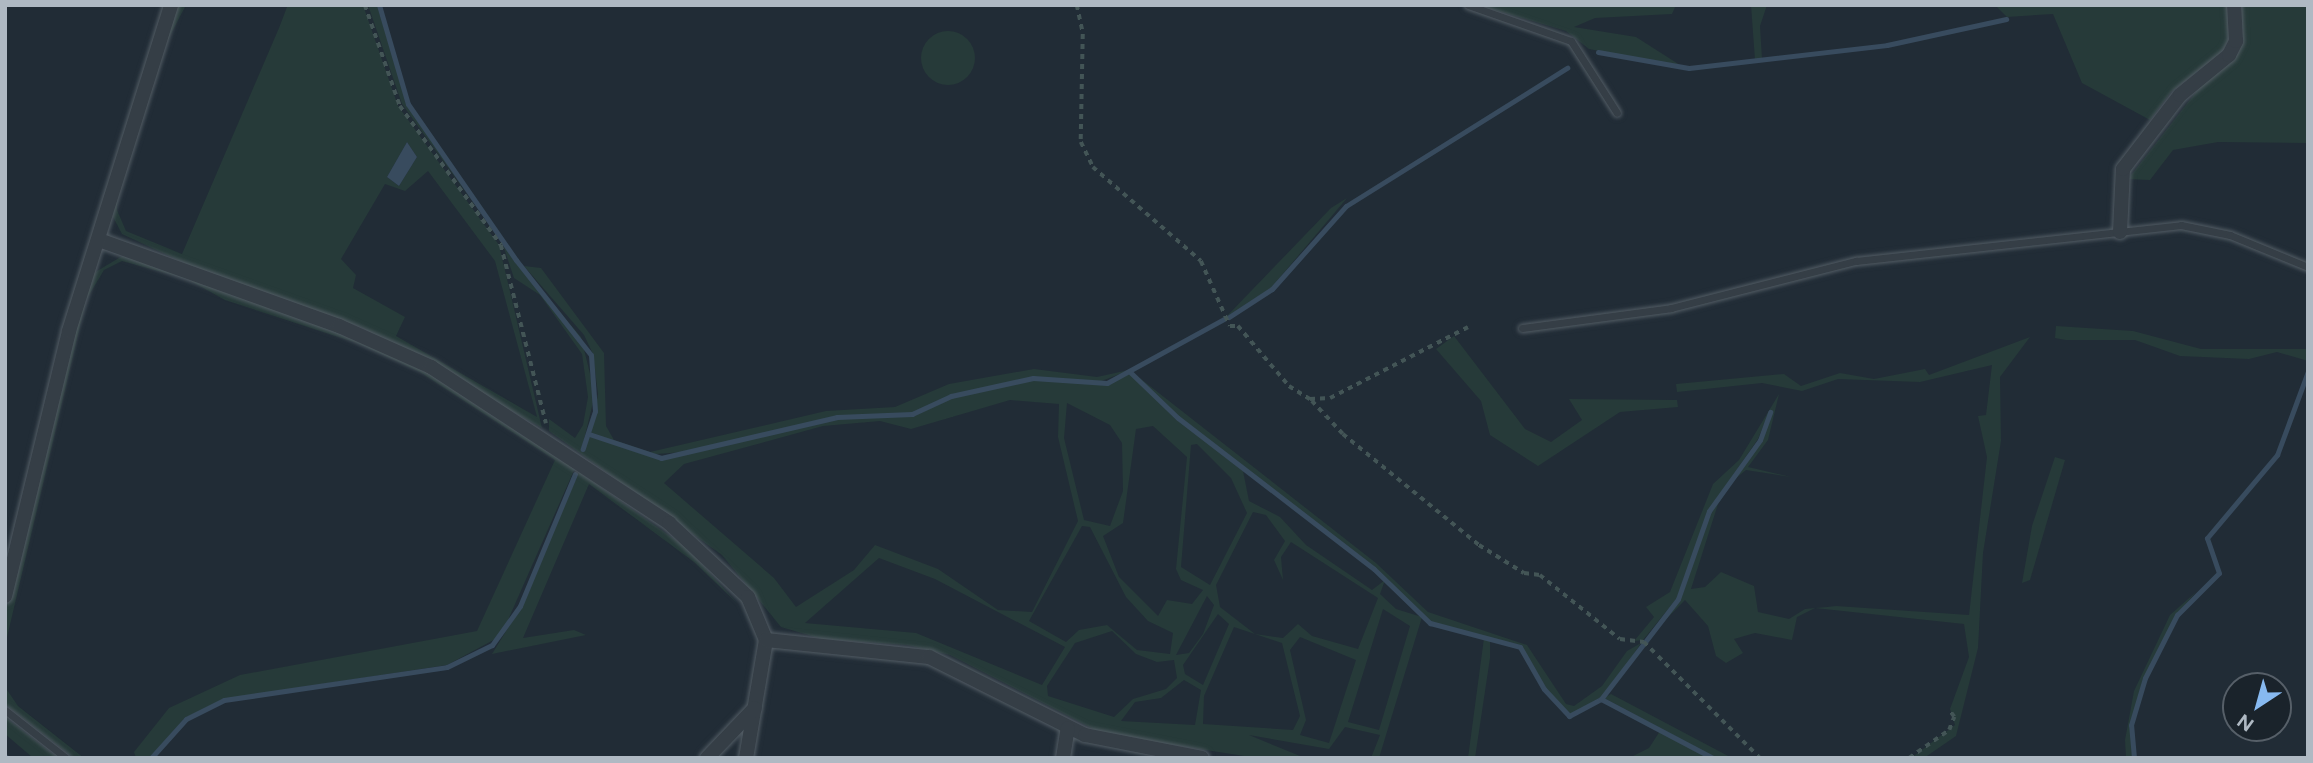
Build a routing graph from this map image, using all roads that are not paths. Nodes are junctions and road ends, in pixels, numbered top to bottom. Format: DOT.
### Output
graph roads {
  1 [pos="171,5"];
  2 [pos="1468,5"];
  3 [pos="2234,5"];
  4 [pos="1617,113"];
  5 [pos="2120,232"];
  6 [pos="99,240"];
  7 [pos="2308,267"];
  8 [pos="1522,328"];
  9 [pos="5,596"];
  10 [pos="765,640"];
  11 [pos="755,708"];
  12 [pos="5,710"];
  13 [pos="1068,728"];
  14 [pos="66,758"];
  15 [pos="707,758"];
  16 [pos="746,758"];
  17 [pos="1063,758"];
  18 [pos="1202,758"];
  1 -- 6 [label="street"];
  2 -- 4 [label="lane"];
  3 -- 5 [label="street"];
  5 -- 7 [label="lane"];
  5 -- 8 [label="lane"];
  6 -- 9 [label="street"];
  6 -- 10 [label="street"];
  10 -- 11 [label="street"];
  10 -- 13 [label="street"];
  11 -- 15 [label="street"];
  11 -- 16 [label="street"];
  12 -- 14 [label="lane"];
  13 -- 17 [label="street"];
  13 -- 18 [label="street"];
}
